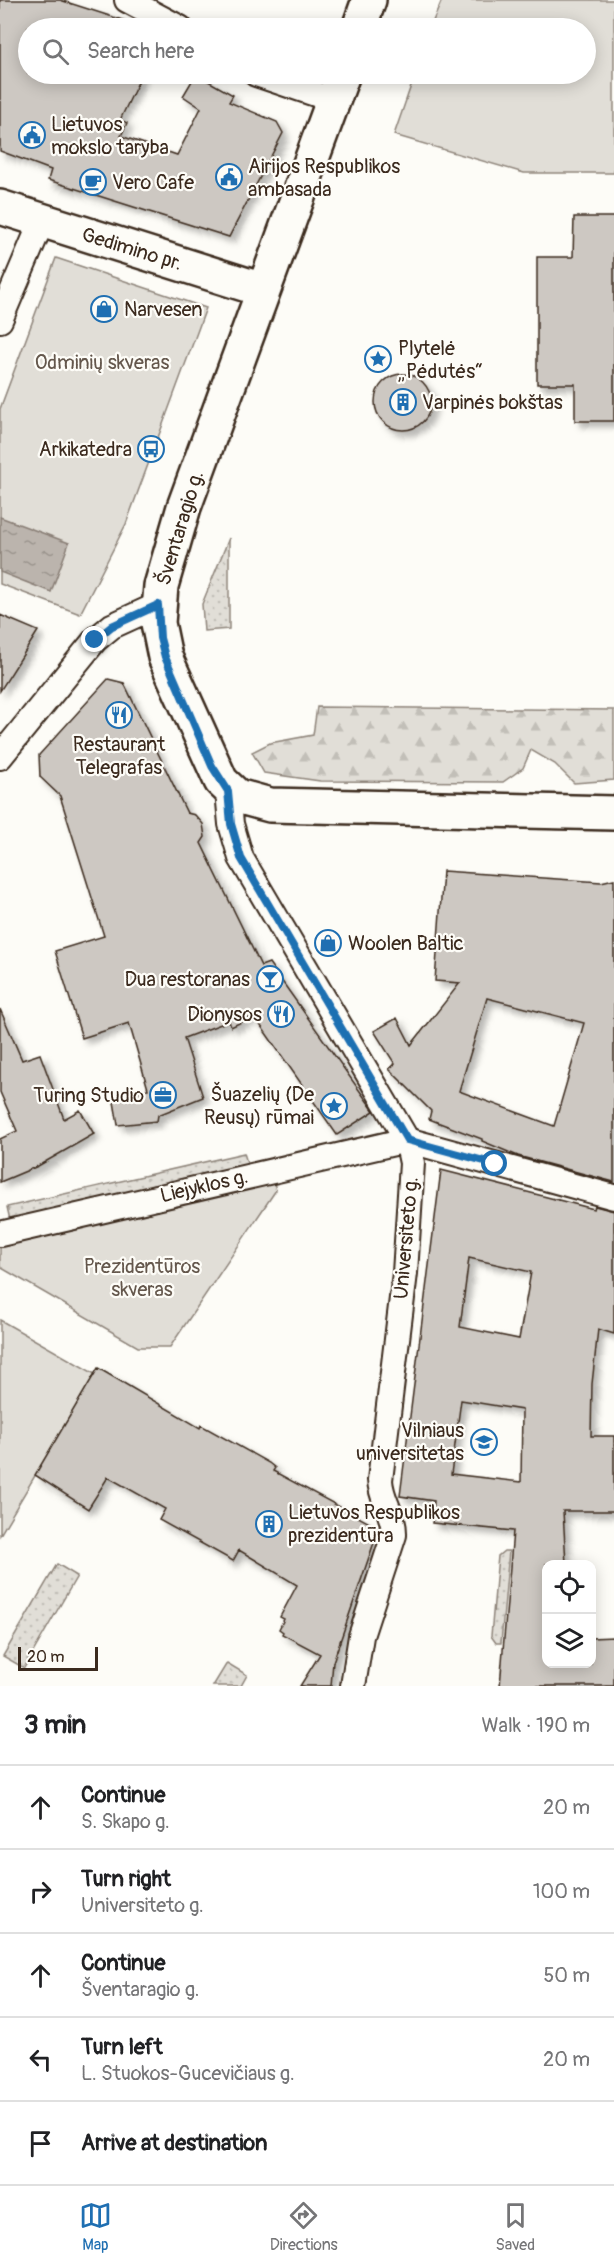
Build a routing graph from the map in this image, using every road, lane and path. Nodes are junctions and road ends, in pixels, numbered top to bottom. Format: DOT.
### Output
graph roads {
  1 [pos="127,0"];
  2 [pos="369,0"];
  3 [pos="161,18"];
  4 [pos="363,18"];
  5 [pos="319,84"];
  6 [pos="338,87"];
  7 [pos="0,207"];
  8 [pos="42,221"];
  9 [pos="263,290"];
  10 [pos="0,320"];
  11 [pos="158,605"];
  12 [pos="0,757"];
  13 [pos="228,791"];
  14 [pos="614,813"];
  15 [pos="407,1140"];
  16 [pos="614,1197"];
  17 [pos="0,1234"];
  18 [pos="353,1686"];
  1 -- 3 [label="street"];
  2 -- 4 [label="main road"];
  5 -- 6 [label="street"];
  6 -- 9 [label="main road, Šventaragio g."];
  7 -- 8 [label="main road, Gedimino pr."];
  8 -- 9 [label="main road, Gedimino pr."];
  8 -- 10 [label="street"];
  9 -- 11 [label="main road, Šventaragio g."];
  11 -- 12 [label="street"];
  11 -- 13 [label="main road, Šventaragio g."];
  13 -- 14 [label="main road"];
  13 -- 15 [label="street, Universiteto g."];
  15 -- 16 [label="street"];
  15 -- 17 [label="street, Liejyklos g."];
  15 -- 18 [label="street, Universiteto g."];
}
